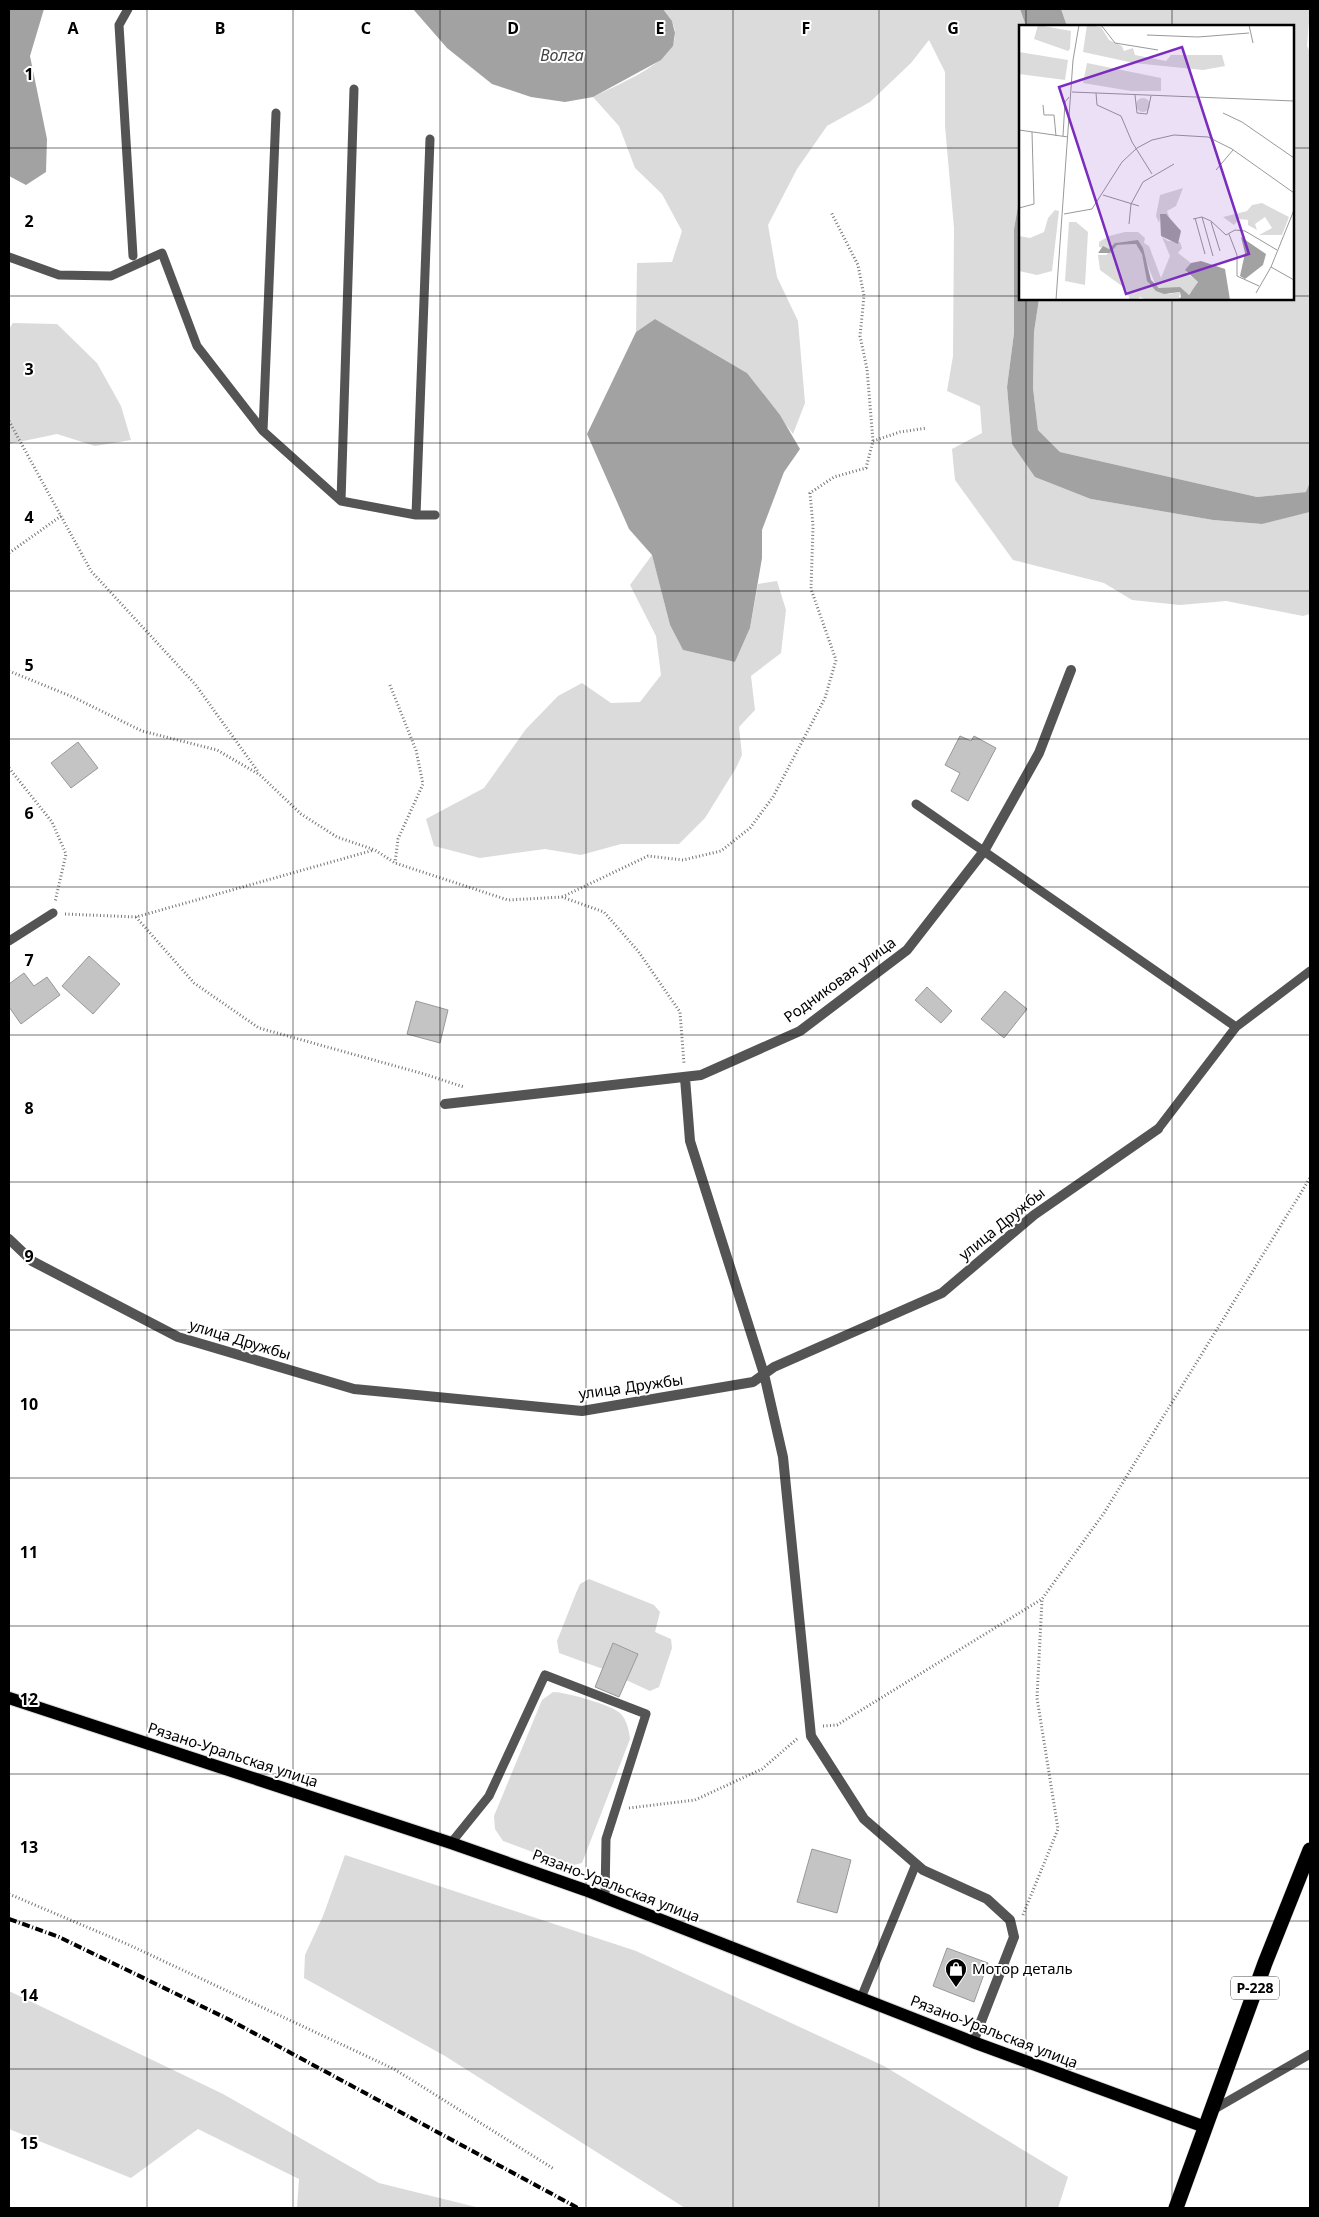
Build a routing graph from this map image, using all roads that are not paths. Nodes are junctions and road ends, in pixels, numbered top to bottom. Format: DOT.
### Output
graph roads {
  1 [pos="128,9"];
  2 [pos="354,90"];
  3 [pos="276,113"];
  4 [pos="430,138"];
  5 [pos="134,256"];
  6 [pos="9,257"];
  7 [pos="263,431"];
  8 [pos="341,501"];
  9 [pos="416,515"];
  10 [pos="435,516"];
  11 [pos="1071,670"];
  12 [pos="916,804"];
  13 [pos="984,851"];
  14 [pos="53,913"];
  15 [pos="9,942"];
  16 [pos="1310,971"];
  17 [pos="1236,1027"];
  18 [pos="685,1078"];
  19 [pos="445,1104"];
  20 [pos="1158,1129"];
  21 [pos="9,1239"];
  22 [pos="764,1374"];
  23 [pos="9,1698"];
  24 [pos="451,1843"];
  25 [pos="1310,1850"];
  26 [pos="916,1864"];
  27 [pos="605,1898"];
  28 [pos="861,1998"];
  29 [pos="973,2042"];
  30 [pos="1310,2054"];
  31 [pos="1210,2112"];
  32 [pos="1205,2127"];
  33 [pos="1176,2208"];
  1 -- 5 [label="lane"];
  2 -- 8 [label="lane"];
  3 -- 7 [label="lane"];
  4 -- 9 [label="lane"];
  6 -- 7 [label="lane"];
  7 -- 8 [label="lane"];
  8 -- 9 [label="lane"];
  9 -- 10 [label="lane"];
  11 -- 13 [label="street, Родниковая улица"];
  12 -- 13 [label="lane"];
  13 -- 17 [label="lane"];
  13 -- 18 [label="street, Родниковая улица"];
  14 -- 15 [label="lane"];
  16 -- 17 [label="lane"];
  17 -- 20 [label="lane"];
  18 -- 19 [label="street, Родниковая улица"];
  18 -- 22 [label="street"];
  20 -- 22 [label="street, улица Дружбы"];
  21 -- 22 [label="street, улица Дружбы"];
  22 -- 26 [label="street"];
  23 -- 24 [label="main road, Рязано-Уральская улица"];
  24 -- 27 [label="main road, Рязано-Уральская улица"];
  24 -- 27 [label="lane"];
  25 -- 31 [label="highway, Р-228"];
  26 -- 28 [label="lane"];
  26 -- 29 [label="street"];
  27 -- 28 [label="main road, Рязано-Уральская улица"];
  28 -- 29 [label="main road, Рязано-Уральская улица"];
  29 -- 32 [label="main road, Рязано-Уральская улица"];
  30 -- 31 [label="lane"];
  31 -- 32 [label="highway, Р-228"];
  32 -- 33 [label="highway, Р-228"];
}
